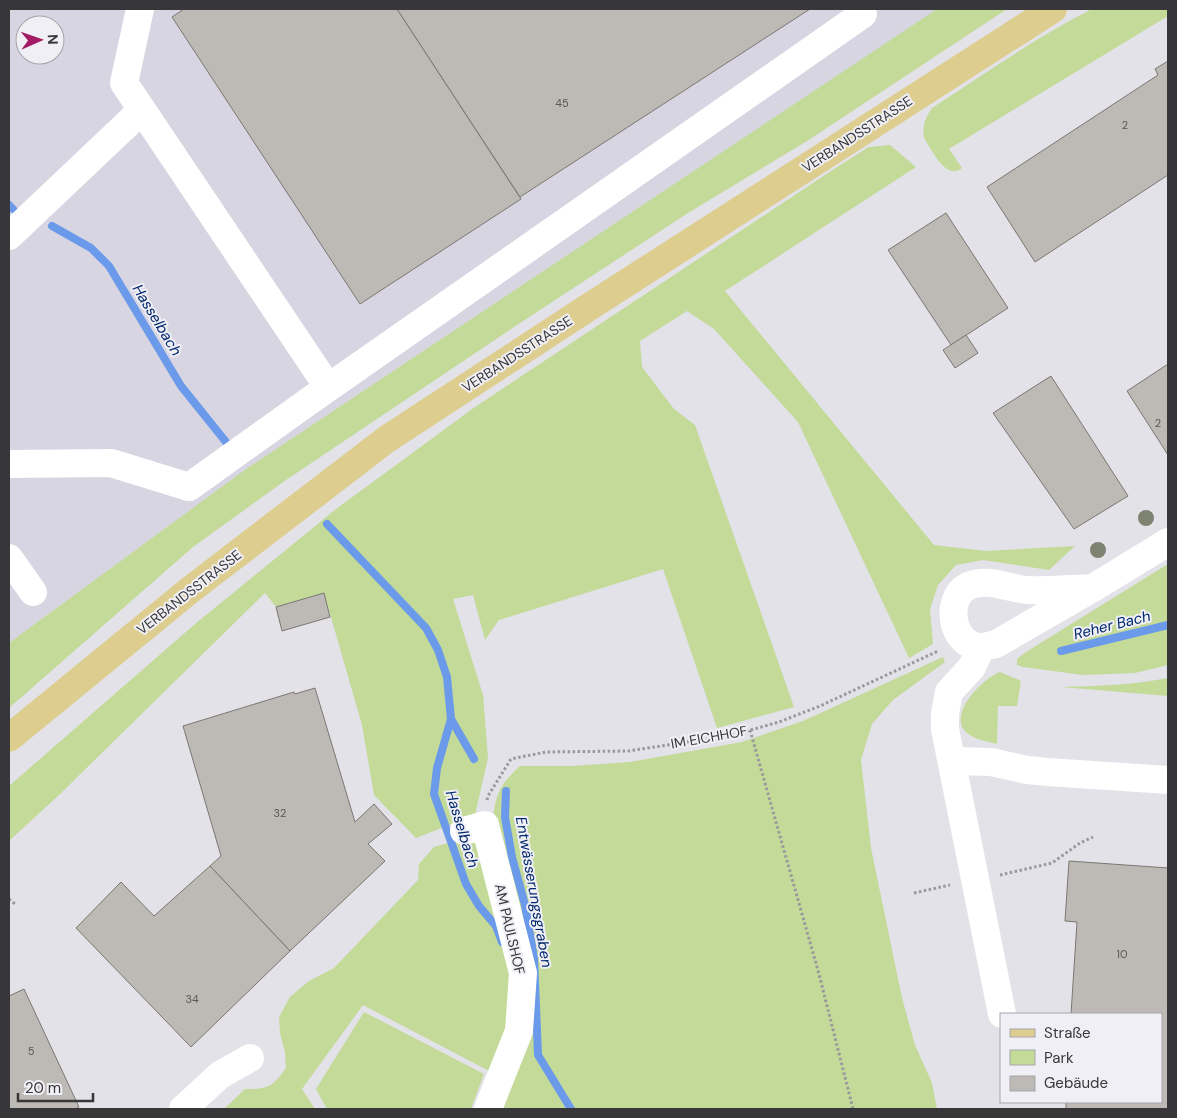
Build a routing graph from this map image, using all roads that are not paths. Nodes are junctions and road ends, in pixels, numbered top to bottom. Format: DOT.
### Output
graph roads {
  1 [pos="140,9"];
  2 [pos="861,9"];
  3 [pos="1053,9"];
  4 [pos="142,110"];
  5 [pos="9,236"];
  6 [pos="328,387"];
  7 [pos="9,464"];
  8 [pos="1168,542"];
  9 [pos="9,558"];
  10 [pos="1093,588"];
  11 [pos="33,592"];
  12 [pos="972,643"];
  13 [pos="9,738"];
  14 [pos="953,761"];
  15 [pos="1168,780"];
  16 [pos="474,828"];
  17 [pos="1002,1013"];
  18 [pos="250,1058"];
  19 [pos="183,1109"];
  20 [pos="488,1109"];
  1 -- 4 [label="street"];
  2 -- 6 [label="street"];
  3 -- 13 [label="main road, VERBANDSSTRASSE"];
  4 -- 5 [label="street"];
  4 -- 6 [label="street"];
  6 -- 7 [label="street"];
  8 -- 10 [label="street"];
  9 -- 11 [label="street"];
  10 -- 12 [label="street"];
  10 -- 12 [label="street"];
  12 -- 14 [label="street"];
  14 -- 15 [label="street"];
  14 -- 17 [label="street"];
  16 -- 20 [label="street, AM PAULSHOF"];
  18 -- 19 [label="street"];
}
